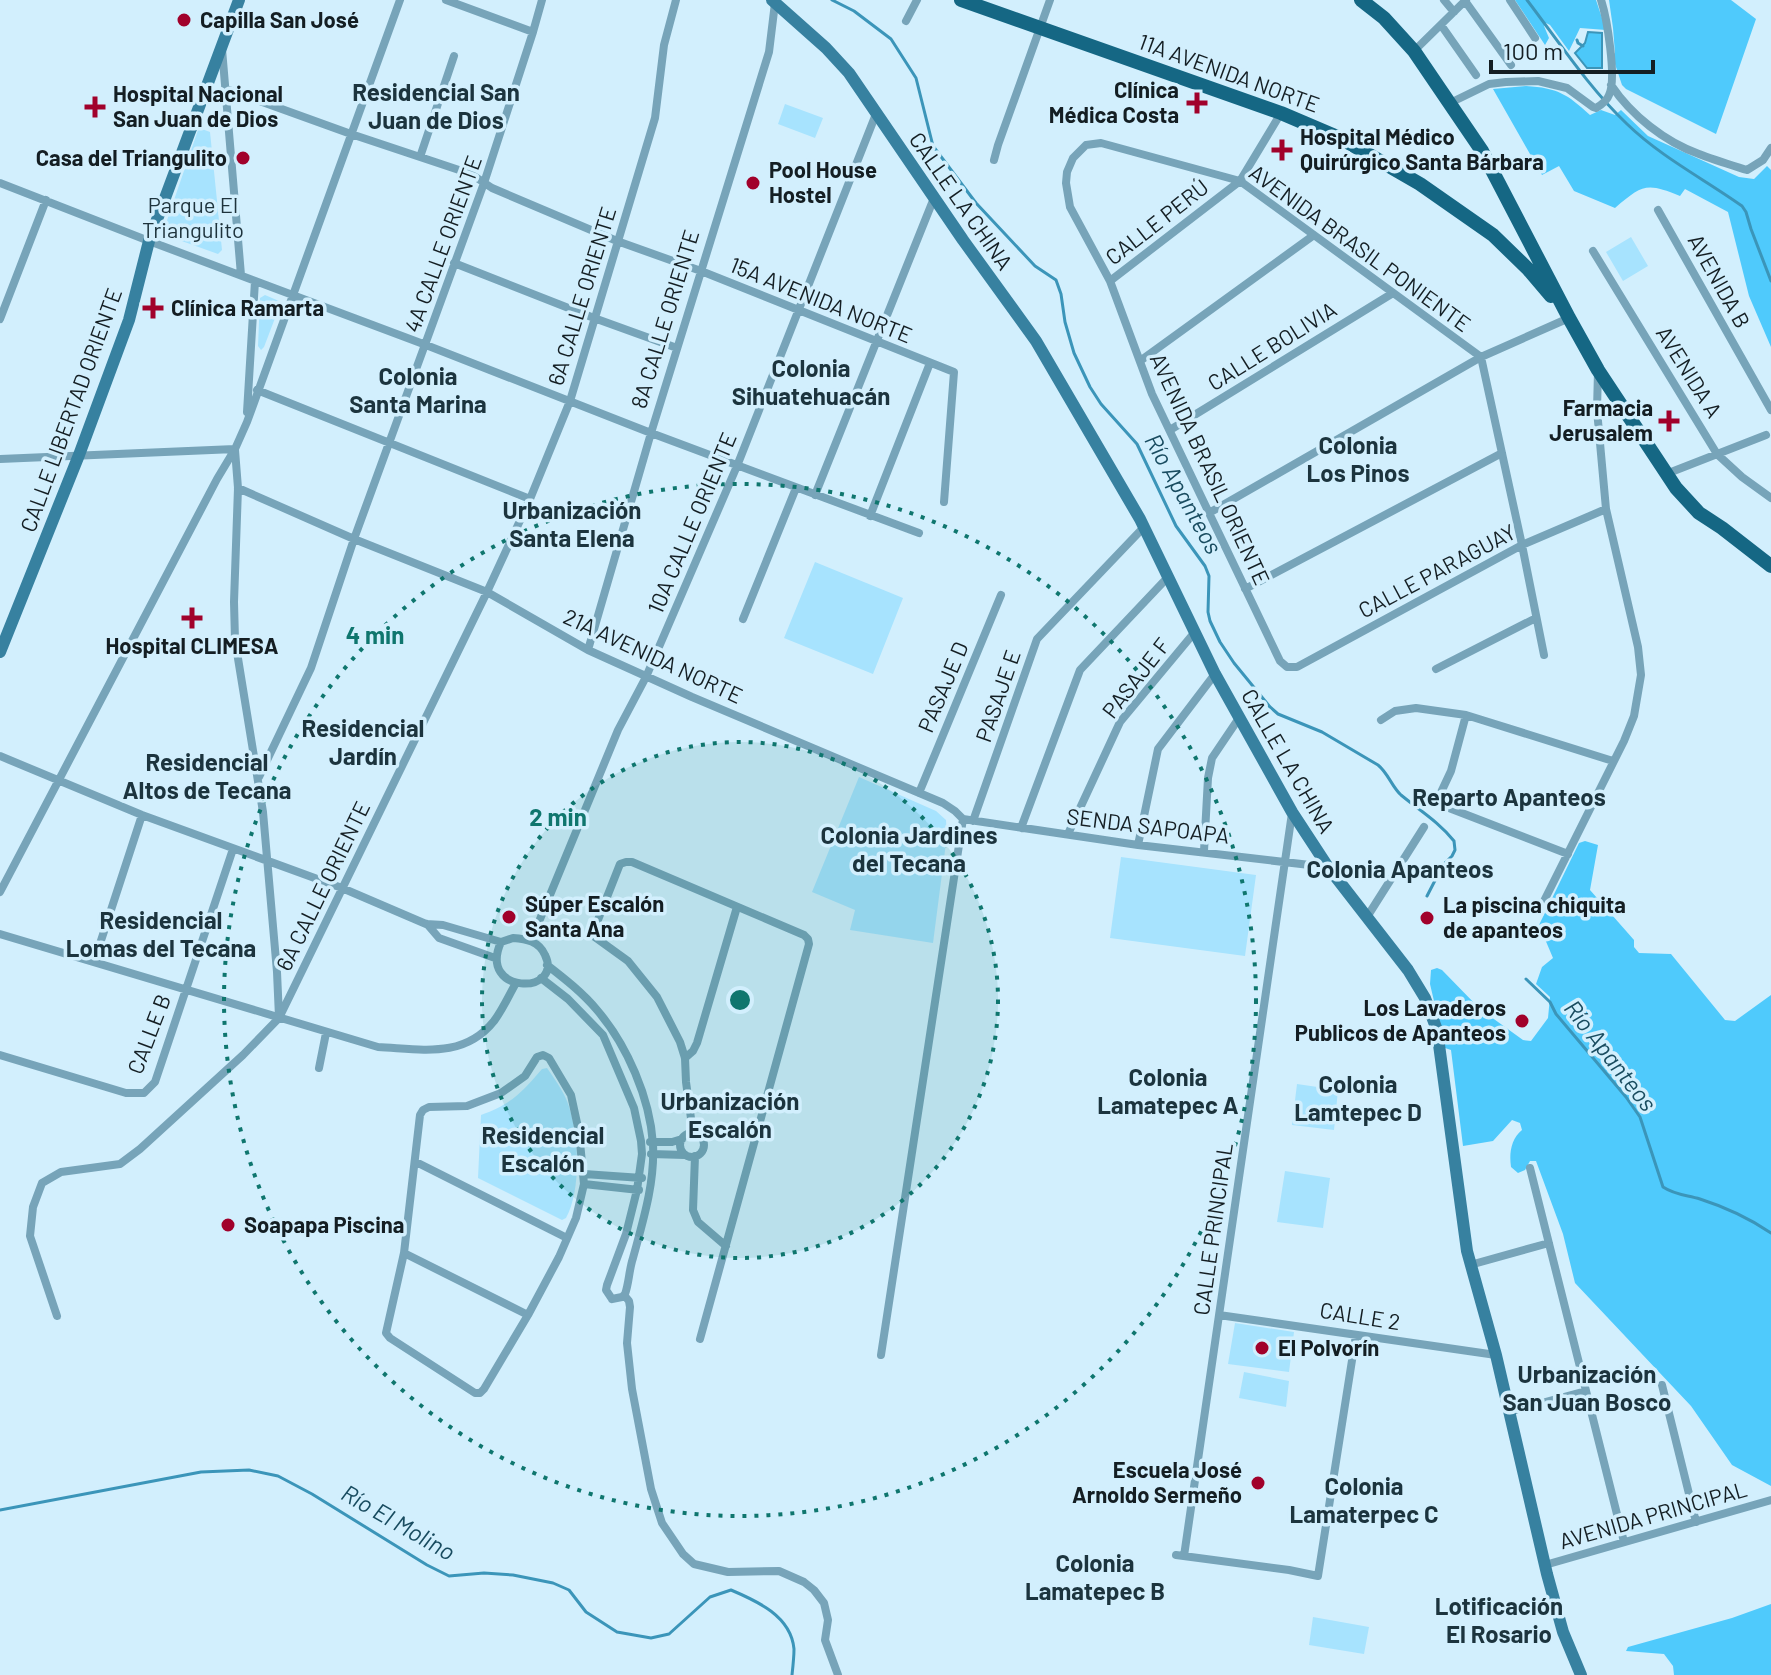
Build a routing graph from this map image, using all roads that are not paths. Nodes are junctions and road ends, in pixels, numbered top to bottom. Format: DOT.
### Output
graph roads {
  1 [pos="239,0"];
  2 [pos="400,0"];
  3 [pos="446,0"];
  4 [pos="542,0"];
  5 [pos="676,0"];
  6 [pos="917,0"];
  7 [pos="961,0"];
  8 [pos="1050,0"];
  9 [pos="1361,0"];
  10 [pos="1444,0"];
  11 [pos="1510,0"];
  12 [pos="1601,0"];
  13 [pos="774,1"];
  14 [pos="1466,1"];
  15 [pos="1454,12"];
  16 [pos="906,21"];
  17 [pos="1441,25"];
  18 [pos="1039,28"];
  19 [pos="533,32"];
  20 [pos="1535,38"];
  21 [pos="222,48"];
  22 [pos="1414,51"];
  23 [pos="454,56"];
  24 [pos="1511,65"];
  25 [pos="1476,75"];
  26 [pos="1611,85"];
  27 [pos="226,89"];
  28 [pos="1450,103"];
  29 [pos="1281,113"];
  30 [pos="876,114"];
  31 [pos="351,134"];
  32 [pos="1771,148"];
  33 [pos="420,157"];
  34 [pos="994,160"];
  35 [pos="1240,181"];
  36 [pos="0,183"];
  37 [pos="484,183"];
  38 [pos="934,198"];
  39 [pos="46,200"];
  40 [pos="1658,210"];
  41 [pos="1516,215"];
  42 [pos="1314,235"];
  43 [pos="1493,235"];
  44 [pos="149,241"];
  45 [pos="617,241"];
  46 [pos="1593,251"];
  47 [pos="454,263"];
  48 [pos="701,271"];
  49 [pos="241,275"];
  50 [pos="255,281"];
  51 [pos="1110,281"];
  52 [pos="1393,293"];
  53 [pos="293,295"];
  54 [pos="800,311"];
  55 [pos="594,318"];
  56 [pos="1569,318"];
  57 [pos="0,319"];
  58 [pos="877,342"];
  59 [pos="426,345"];
  60 [pos="677,348"];
  61 [pos="1481,357"];
  62 [pos="1140,361"];
  63 [pos="930,363"];
  64 [pos="1598,370"];
  65 [pos="257,390"];
  66 [pos="570,401"];
  67 [pos="1771,410"];
  68 [pos="247,422"];
  69 [pos="1170,430"];
  70 [pos="651,433"];
  71 [pos="1769,433"];
  72 [pos="389,442"];
  73 [pos="235,449"];
  74 [pos="1502,453"];
  75 [pos="1717,454"];
  76 [pos="79,455"];
  77 [pos="0,459"];
  78 [pos="737,466"];
  79 [pos="1666,474"];
  80 [pos="238,488"];
  81 [pos="796,488"];
  82 [pos="815,495"];
  83 [pos="1771,498"];
  84 [pos="530,499"];
  85 [pos="944,502"];
  86 [pos="1606,509"];
  87 [pos="1209,513"];
  88 [pos="870,516"];
  89 [pos="1144,527"];
  90 [pos="919,533"];
  91 [pos="354,539"];
  92 [pos="1522,545"];
  93 [pos="1771,566"];
  94 [pos="1168,577"];
  95 [pos="1245,589"];
  96 [pos="487,592"];
  97 [pos="1001,595"];
  98 [pos="1536,618"];
  99 [pos="743,619"];
  100 [pos="1194,633"];
  101 [pos="588,650"];
  102 [pos="0,652"];
  103 [pos="1544,655"];
  104 [pos="1287,667"];
  105 [pos="1436,669"];
  106 [pos="1215,674"];
  107 [pos="646,677"];
  108 [pos="1466,715"];
  109 [pos="1239,718"];
  110 [pos="1381,720"];
  111 [pos="0,756"];
  112 [pos="1613,761"];
  113 [pos="259,777"];
  114 [pos="58,781"];
  115 [pos="919,793"];
  116 [pos="1292,812"];
  117 [pos="142,815"];
  118 [pos="968,820"];
  119 [pos="1424,827"];
  120 [pos="1021,828"];
  121 [pos="1068,834"];
  122 [pos="1138,845"];
  123 [pos="233,849"];
  124 [pos="1204,851"];
  125 [pos="1568,854"];
  126 [pos="268,860"];
  127 [pos="1285,863"];
  128 [pos="1328,867"];
  129 [pos="342,888"];
  130 [pos="0,892"];
  131 [pos="737,907"];
  132 [pos="1539,911"];
  133 [pos="1367,917"];
  134 [pos="426,924"];
  135 [pos="0,934"];
  136 [pos="531,941"];
  137 [pos="501,942"];
  138 [pos="495,958"];
  139 [pos="94,962"];
  140 [pos="547,965"];
  141 [pos="541,978"];
  142 [pos="516,983"];
  143 [pos="185,990"];
  144 [pos="279,1018"];
  145 [pos="326,1033"];
  146 [pos="0,1055"];
  147 [pos="685,1058"];
  148 [pos="319,1068"];
  149 [pos="693,1133"];
  150 [pos="682,1139"];
  151 [pos="641,1141"];
  152 [pos="653,1142"];
  153 [pos="642,1154"];
  154 [pos="653,1154"];
  155 [pos="691,1156"];
  156 [pos="416,1162"];
  157 [pos="1530,1168"];
  158 [pos="584,1174"];
  159 [pos="639,1178"];
  160 [pos="651,1179"];
  161 [pos="584,1184"];
  162 [pos="637,1190"];
  163 [pos="649,1191"];
  164 [pos="567,1238"];
  165 [pos="1549,1243"];
  166 [pos="726,1246"];
  167 [pos="404,1253"];
  168 [pos="1470,1265"];
  169 [pos="610,1279"];
  170 [pos="628,1283"];
  171 [pos="624,1295"];
  172 [pos="528,1315"];
  173 [pos="1219,1315"];
  174 [pos="57,1316"];
  175 [pos="1356,1335"];
  176 [pos="700,1339"];
  177 [pos="881,1355"];
  178 [pos="1496,1355"];
  179 [pos="1662,1385"];
  180 [pos="1586,1391"];
  181 [pos="1509,1412"];
  182 [pos="1771,1500"];
  183 [pos="1696,1522"];
  184 [pos="1624,1542"];
  185 [pos="1545,1565"];
  186 [pos="838,1675"];
  187 [pos="1581,1675"];
  1 -- 21 [label="main road, CALLE LIBERTAD ORIENTE"];
  2 -- 31 [label="street"];
  3 -- 19 [label="street"];
  4 -- 19 [label="street, 4A CALLE ORIENTE"];
  5 -- 45 [label="street, 6A CALLE ORIENTE"];
  6 -- 16 [label="street"];
  7 -- 18 [label="main road, 11A AVENIDA NORTE"];
  8 -- 18 [label="street"];
  9 -- 22 [label="main road"];
  10 -- 15 [label="street"];
  11 -- 20 [label="street"];
  12 -- 26 [label="street"];
  13 -- 30 [label="main road, CALLE LA CHINA"];
  13 -- 48 [label="street, 8A CALLE ORIENTE"];
  14 -- 15 [label="street"];
  14 -- 24 [label="street"];
  15 -- 17 [label="street"];
  17 -- 22 [label="street"];
  17 -- 25 [label="street"];
  18 -- 29 [label="main road, 11A AVENIDA NORTE"];
  18 -- 34 [label="street"];
  19 -- 37 [label="street, 4A CALLE ORIENTE"];
  21 -- 27 [label="street"];
  21 -- 44 [label="main road, CALLE LIBERTAD ORIENTE"];
  22 -- 28 [label="main road"];
  23 -- 33 [label="street"];
  26 -- 28 [label="street"];
  26 -- 32 [label="street"];
  27 -- 31 [label="street, 15A AVENIDA NORTE"];
  27 -- 49 [label="street"];
  28 -- 41 [label="main road"];
  29 -- 35 [label="street, CALLE PERÚ"];
  29 -- 43 [label="main road, 11A AVENIDA NORTE"];
  30 -- 38 [label="main road, CALLE LA CHINA"];
  30 -- 54 [label="street, 10A CALLE ORIENTE"];
  31 -- 33 [label="street, 15A AVENIDA NORTE"];
  31 -- 53 [label="street"];
  33 -- 37 [label="street, 15A AVENIDA NORTE"];
  35 -- 42 [label="street, AVENIDA BRASIL PONIENTE"];
  35 -- 51 [label="street, CALLE PERÚ"];
  35 -- 51 [label="street, AVENIDA BRASIL PONIENTE"];
  36 -- 39 [label="street"];
  37 -- 45 [label="street, 15A AVENIDA NORTE"];
  37 -- 47 [label="street, 4A CALLE ORIENTE"];
  38 -- 58 [label="street"];
  38 -- 89 [label="main road, CALLE LA CHINA"];
  39 -- 44 [label="street"];
  39 -- 57 [label="street"];
  40 -- 67 [label="street, AVENIDA B"];
  41 -- 43 [label="main road"];
  41 -- 56 [label="main road"];
  42 -- 52 [label="street, AVENIDA BRASIL PONIENTE"];
  42 -- 62 [label="street"];
  43 -- 56 [label="main road, 11A AVENIDA NORTE"];
  44 -- 49 [label="street"];
  44 -- 76 [label="main road, CALLE LIBERTAD ORIENTE"];
  45 -- 48 [label="street, 15A AVENIDA NORTE"];
  45 -- 55 [label="street, 6A CALLE ORIENTE"];
  46 -- 75 [label="street, AVENIDA A"];
  47 -- 55 [label="street"];
  47 -- 59 [label="street, 4A CALLE ORIENTE"];
  48 -- 54 [label="street, 15A AVENIDA NORTE"];
  48 -- 60 [label="street, 8A CALLE ORIENTE"];
  49 -- 50 [label="street"];
  50 -- 53 [label="street"];
  50 -- 68 [label="street"];
  51 -- 62 [label="street, AVENIDA BRASIL ORIENTE"];
  52 -- 61 [label="street, AVENIDA BRASIL PONIENTE"];
  52 -- 69 [label="street, CALLE BOLIVIA"];
  53 -- 59 [label="street"];
  53 -- 65 [label="street"];
  54 -- 58 [label="street, 15A AVENIDA NORTE"];
  54 -- 78 [label="street, 10A CALLE ORIENTE"];
  55 -- 60 [label="street"];
  55 -- 66 [label="street, 6A CALLE ORIENTE"];
  56 -- 61 [label="street"];
  56 -- 64 [label="main road"];
  58 -- 63 [label="street, 15A AVENIDA NORTE"];
  58 -- 82 [label="street"];
  59 -- 66 [label="street"];
  59 -- 72 [label="street, 4A CALLE ORIENTE"];
  60 -- 70 [label="street, 8A CALLE ORIENTE"];
  61 -- 74 [label="street"];
  61 -- 87 [label="street"];
  62 -- 69 [label="street, AVENIDA BRASIL ORIENTE"];
  63 -- 85 [label="street, 15A AVENIDA NORTE"];
  63 -- 88 [label="street"];
  64 -- 79 [label="main road"];
  64 -- 86 [label="street"];
  65 -- 68 [label="street"];
  65 -- 72 [label="street"];
  66 -- 70 [label="street"];
  66 -- 84 [label="street, 6A CALLE ORIENTE"];
  68 -- 73 [label="street"];
  69 -- 87 [label="street, AVENIDA BRASIL ORIENTE"];
  70 -- 78 [label="street"];
  70 -- 101 [label="street, 8A CALLE ORIENTE"];
  71 -- 75 [label="street"];
  72 -- 84 [label="street"];
  72 -- 91 [label="street, 4A CALLE ORIENTE"];
  73 -- 76 [label="street"];
  73 -- 80 [label="street"];
  73 -- 114 [label="street"];
  74 -- 92 [label="street"];
  74 -- 95 [label="street"];
  75 -- 79 [label="street"];
  75 -- 83 [label="street, AVENIDA A"];
  76 -- 77 [label="street"];
  76 -- 102 [label="main road, CALLE LIBERTAD ORIENTE"];
  78 -- 81 [label="street"];
  78 -- 107 [label="street, 10A CALLE ORIENTE"];
  79 -- 93 [label="main road"];
  80 -- 91 [label="street, 21A AVENIDA NORTE"];
  80 -- 113 [label="street"];
  81 -- 82 [label="street"];
  81 -- 99 [label="street"];
  82 -- 88 [label="street"];
  84 -- 96 [label="street, 6A CALLE ORIENTE"];
  86 -- 92 [label="street, CALLE PARAGUAY"];
  86 -- 112 [label="street"];
  87 -- 95 [label="street, AVENIDA BRASIL ORIENTE"];
  88 -- 90 [label="street"];
  89 -- 94 [label="main road, CALLE LA CHINA"];
  89 -- 118 [label="street, PASAJE E"];
  91 -- 96 [label="street, 21A AVENIDA NORTE"];
  91 -- 113 [label="street, 4A CALLE ORIENTE"];
  92 -- 98 [label="street"];
  92 -- 104 [label="street, CALLE PARAGUAY"];
  94 -- 100 [label="main road, CALLE LA CHINA"];
  94 -- 120 [label="street"];
  95 -- 104 [label="street, AVENIDA BRASIL ORIENTE"];
  96 -- 101 [label="street, 21A AVENIDA NORTE"];
  96 -- 129 [label="street, 6A CALLE ORIENTE"];
  97 -- 115 [label="street, PASAJE D"];
  98 -- 103 [label="street"];
  98 -- 105 [label="street"];
  100 -- 106 [label="main road, CALLE LA CHINA"];
  100 -- 121 [label="street, PASAJE F"];
  101 -- 107 [label="street, 21A AVENIDA NORTE"];
  106 -- 109 [label="main road, CALLE LA CHINA"];
  106 -- 122 [label="street"];
  107 -- 115 [label="street, 21A AVENIDA NORTE"];
  107 -- 136 [label="street, 10A CALLE ORIENTE"];
  108 -- 110 [label="street"];
  108 -- 112 [label="street"];
  108 -- 125 [label="street"];
  109 -- 116 [label="main road, CALLE LA CHINA"];
  109 -- 124 [label="street"];
  111 -- 114 [label="street"];
  112 -- 125 [label="street"];
  113 -- 126 [label="street"];
  114 -- 117 [label="street"];
  114 -- 130 [label="street"];
  115 -- 118 [label="street, 21A AVENIDA NORTE"];
  116 -- 127 [label="street, CALLE PRINCIPAL"];
  116 -- 128 [label="main road, CALLE LA CHINA"];
  117 -- 123 [label="street"];
  117 -- 139 [label="street"];
  118 -- 120 [label="street, SENDA SAPOAPA"];
  118 -- 177 [label="street, PASAJE E"];
  119 -- 133 [label="street"];
  120 -- 121 [label="street, SENDA SAPOAPA"];
  121 -- 122 [label="street, SENDA SAPOAPA"];
  122 -- 124 [label="street, SENDA SAPOAPA"];
  123 -- 126 [label="street"];
  123 -- 143 [label="street, CALLE B"];
  124 -- 127 [label="street, SENDA SAPOAPA"];
  125 -- 132 [label="street"];
  126 -- 129 [label="street"];
  126 -- 144 [label="street"];
  127 -- 128 [label="street, SENDA SAPOAPA"];
  127 -- 173 [label="street, CALLE PRINCIPAL"];
  128 -- 133 [label="main road, CALLE LA CHINA"];
  129 -- 134 [label="street"];
  129 -- 144 [label="street, 6A CALLE ORIENTE"];
  131 -- 147 [label="street"];
  131 -- 147 [label="street"];
  131 -- 166 [label="street"];
  133 -- 168 [label="main road, CALLE LA CHINA"];
  134 -- 137 [label="street"];
  134 -- 138 [label="street"];
  135 -- 139 [label="street"];
  136 -- 137 [label="street"];
  136 -- 140 [label="street"];
  137 -- 138 [label="street"];
  138 -- 142 [label="street"];
  139 -- 143 [label="street"];
  140 -- 141 [label="street"];
  140 -- 152 [label="street"];
  141 -- 142 [label="street"];
  141 -- 151 [label="street"];
  142 -- 145 [label="street"];
  143 -- 144 [label="street"];
  143 -- 146 [label="street, CALLE B"];
  144 -- 145 [label="street"];
  144 -- 174 [label="street, 6A CALLE ORIENTE"];
  145 -- 148 [label="street"];
  147 -- 149 [label="street"];
  149 -- 150 [label="street"];
  149 -- 155 [label="street"];
  150 -- 152 [label="street"];
  150 -- 155 [label="street"];
  151 -- 152 [label="street"];
  151 -- 153 [label="street"];
  152 -- 154 [label="street"];
  153 -- 154 [label="street"];
  153 -- 159 [label="street"];
  154 -- 155 [label="street"];
  154 -- 160 [label="street"];
  155 -- 166 [label="street"];
  156 -- 158 [label="street"];
  156 -- 164 [label="street"];
  156 -- 167 [label="street"];
  157 -- 165 [label="street"];
  158 -- 159 [label="street"];
  158 -- 161 [label="street"];
  159 -- 160 [label="street"];
  159 -- 162 [label="street"];
  160 -- 163 [label="street"];
  161 -- 162 [label="street"];
  161 -- 164 [label="street"];
  162 -- 163 [label="street"];
  162 -- 169 [label="street"];
  163 -- 170 [label="street"];
  164 -- 172 [label="street"];
  165 -- 168 [label="street"];
  165 -- 180 [label="street"];
  166 -- 176 [label="street"];
  167 -- 172 [label="street"];
  167 -- 172 [label="street"];
  168 -- 178 [label="main road, CALLE LA CHINA"];
  169 -- 170 [label="street"];
  169 -- 171 [label="street"];
  170 -- 171 [label="street"];
  171 -- 186 [label="street"];
  173 -- 175 [label="street, CALLE 2"];
  173 -- 175 [label="street, CALLE PRINCIPAL"];
  175 -- 178 [label="street, CALLE 2"];
  178 -- 181 [label="main road, CALLE LA CHINA"];
  179 -- 183 [label="street"];
  180 -- 181 [label="street"];
  180 -- 184 [label="street"];
  181 -- 185 [label="main road, CALLE LA CHINA"];
  182 -- 183 [label="street, AVENIDA PRINCIPAL"];
  183 -- 184 [label="street, AVENIDA PRINCIPAL"];
  184 -- 185 [label="street, AVENIDA PRINCIPAL"];
  185 -- 187 [label="main road, CALLE LA CHINA"];
}
